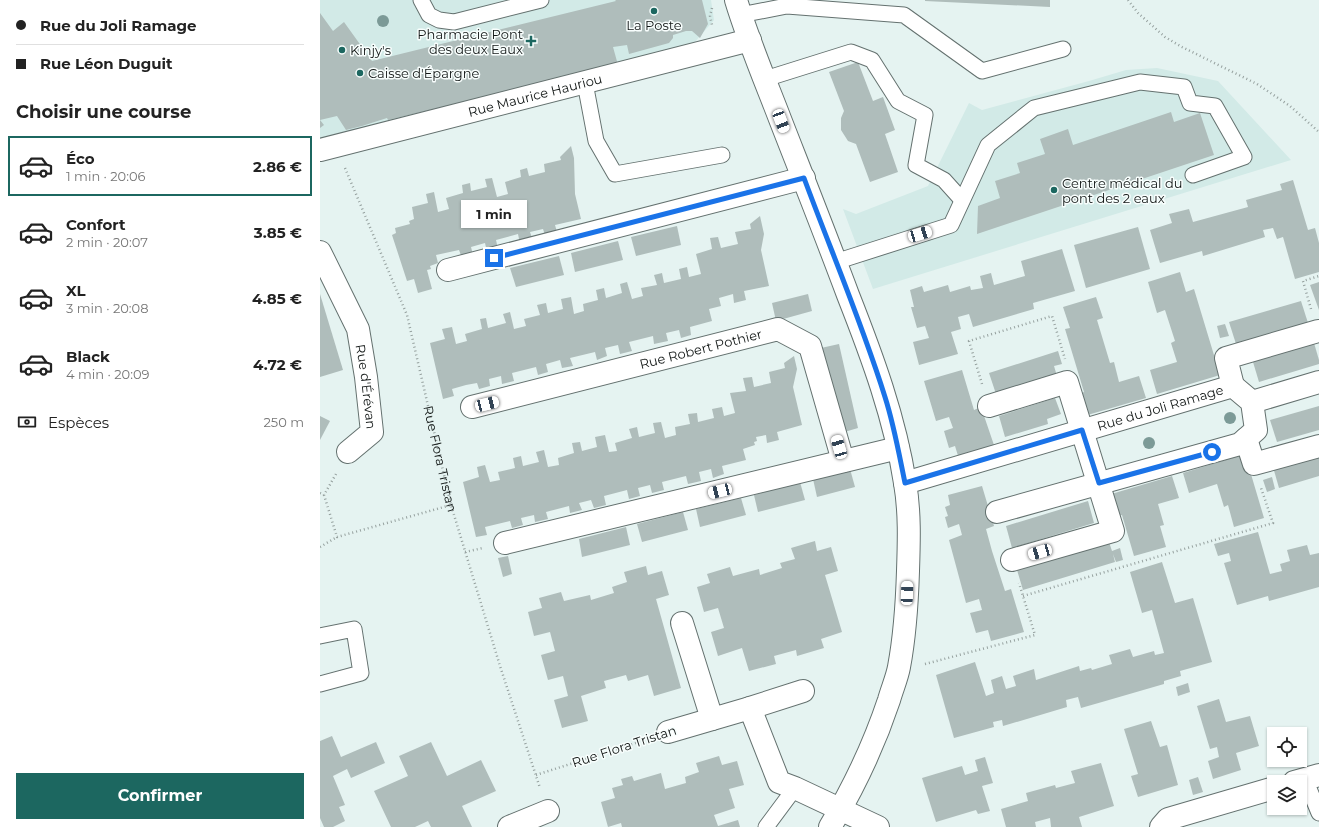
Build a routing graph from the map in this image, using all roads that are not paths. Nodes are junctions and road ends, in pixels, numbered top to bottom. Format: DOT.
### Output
graph roads {
  1 [pos="421,0"];
  2 [pos="542,0"];
  3 [pos="738,7"];
  4 [pos="750,40"];
  5 [pos="1063,49"];
  6 [pos="765,79"];
  7 [pos="585,83"];
  8 [pos="328,149"];
  9 [pos="722,155"];
  10 [pos="1193,174"];
  11 [pos="804,178"];
  12 [pos="962,200"];
  13 [pos="320,252"];
  14 [pos="835,262"];
  15 [pos="448,270"];
  16 [pos="1318,331"];
  17 [pos="1319,382"];
  18 [pos="1233,386"];
  19 [pos="1252,402"];
  20 [pos="989,406"];
  21 [pos="472,407"];
  22 [pos="1082,430"];
  23 [pos="1246,439"];
  24 [pos="1319,446"];
  25 [pos="898,448"];
  26 [pos="348,452"];
  27 [pos="843,461"];
  28 [pos="905,483"];
  29 [pos="1099,483"];
  30 [pos="997,512"];
  31 [pos="504,543"];
  32 [pos="1012,560"];
  33 [pos="682,622"];
  34 [pos="320,636"];
  35 [pos="320,684"];
  36 [pos="803,691"];
  37 [pos="750,708"];
  38 [pos="712,719"];
  39 [pos="668,732"];
  40 [pos="1307,781"];
  41 [pos="795,788"];
  42 [pos="1267,790"];
  43 [pos="841,809"];
  44 [pos="548,811"];
  45 [pos="1319,813"];
  46 [pos="1167,824"];
  47 [pos="509,827"];
  48 [pos="766,827"];
  49 [pos="830,827"];
  50 [pos="878,827"];
  1 -- 2 [label="lane"];
  3 -- 4 [label="street"];
  3 -- 5 [label="lane"];
  4 -- 6 [label="street"];
  4 -- 7 [label="street, Rue Maurice Hauriou"];
  6 -- 11 [label="street"];
  6 -- 12 [label="lane"];
  7 -- 8 [label="street, Rue Maurice Hauriou"];
  7 -- 9 [label="lane"];
  10 -- 12 [label="lane"];
  11 -- 14 [label="street"];
  11 -- 15 [label="street"];
  12 -- 14 [label="lane"];
  13 -- 26 [label="street, Rue d'Érévan"];
  14 -- 25 [label="street"];
  16 -- 18 [label="street"];
  17 -- 19 [label="street"];
  18 -- 19 [label="street, Rue du Joli Ramage"];
  18 -- 22 [label="street, Rue du Joli Ramage"];
  19 -- 23 [label="street"];
  20 -- 22 [label="street, Rue du Joli Ramage"];
  21 -- 27 [label="street, Rue Robert Pothier"];
  22 -- 28 [label="street, Rue du Joli Ramage"];
  22 -- 29 [label="street, Rue du Joli Ramage"];
  23 -- 24 [label="street"];
  23 -- 29 [label="street"];
  25 -- 27 [label="street"];
  25 -- 28 [label="street"];
  27 -- 31 [label="street"];
  28 -- 43 [label="street"];
  29 -- 30 [label="street"];
  29 -- 32 [label="street, Rue du Joli Ramage"];
  33 -- 38 [label="street"];
  34 -- 35 [label="lane"];
  36 -- 37 [label="street, Rue Flora Tristan"];
  37 -- 38 [label="street, Rue Flora Tristan"];
  37 -- 41 [label="street"];
  38 -- 39 [label="street, Rue Flora Tristan"];
  40 -- 45 [label="lane"];
  41 -- 43 [label="street"];
  41 -- 48 [label="lane"];
  42 -- 46 [label="street"];
  43 -- 49 [label="street"];
  43 -- 50 [label="street"];
  44 -- 47 [label="street"];
}
